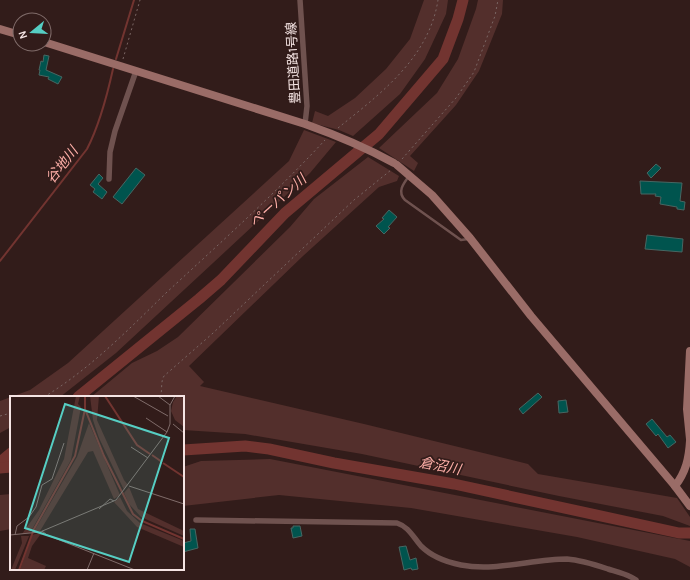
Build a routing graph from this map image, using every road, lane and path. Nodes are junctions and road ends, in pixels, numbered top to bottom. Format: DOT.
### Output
graph roads {
  1 [pos="140,0"];
  2 [pos="300,0"];
  3 [pos="438,0"];
  4 [pos="498,0"];
  5 [pos="0,29"];
  6 [pos="12,33"];
  7 [pos="52,44"];
  8 [pos="121,66"];
  9 [pos="136,71"];
  10 [pos="305,124"];
  11 [pos="334,134"];
  12 [pos="395,164"];
  13 [pos="409,176"];
  14 [pos="110,179"];
  15 [pos="470,238"];
  16 [pos="690,351"];
  17 [pos="46,396"];
  18 [pos="160,396"];
  19 [pos="10,413"];
  20 [pos="0,416"];
  21 [pos="690,440"];
  22 [pos="675,486"];
  23 [pos="690,506"];
  24 [pos="196,520"];
  25 [pos="636,580"];
  1 -- 8 [label="path"];
  2 -- 10 [label="street, 豊田道路1号線"];
  3 -- 11 [label="path"];
  4 -- 12 [label="path"];
  5 -- 6 [label="street"];
  7 -- 8 [label="street"];
  8 -- 9 [label="street"];
  9 -- 10 [label="street"];
  9 -- 14 [label="street"];
  10 -- 11 [label="street"];
  11 -- 12 [label="street"];
  11 -- 17 [label="path"];
  12 -- 13 [label="street"];
  12 -- 18 [label="path"];
  13 -- 15 [label="street"];
  13 -- 15 [label="lane"];
  15 -- 22 [label="street"];
  16 -- 21 [label="street"];
  19 -- 20 [label="path"];
  21 -- 22 [label="street"];
  22 -- 23 [label="street"];
  24 -- 25 [label="street"];
}
